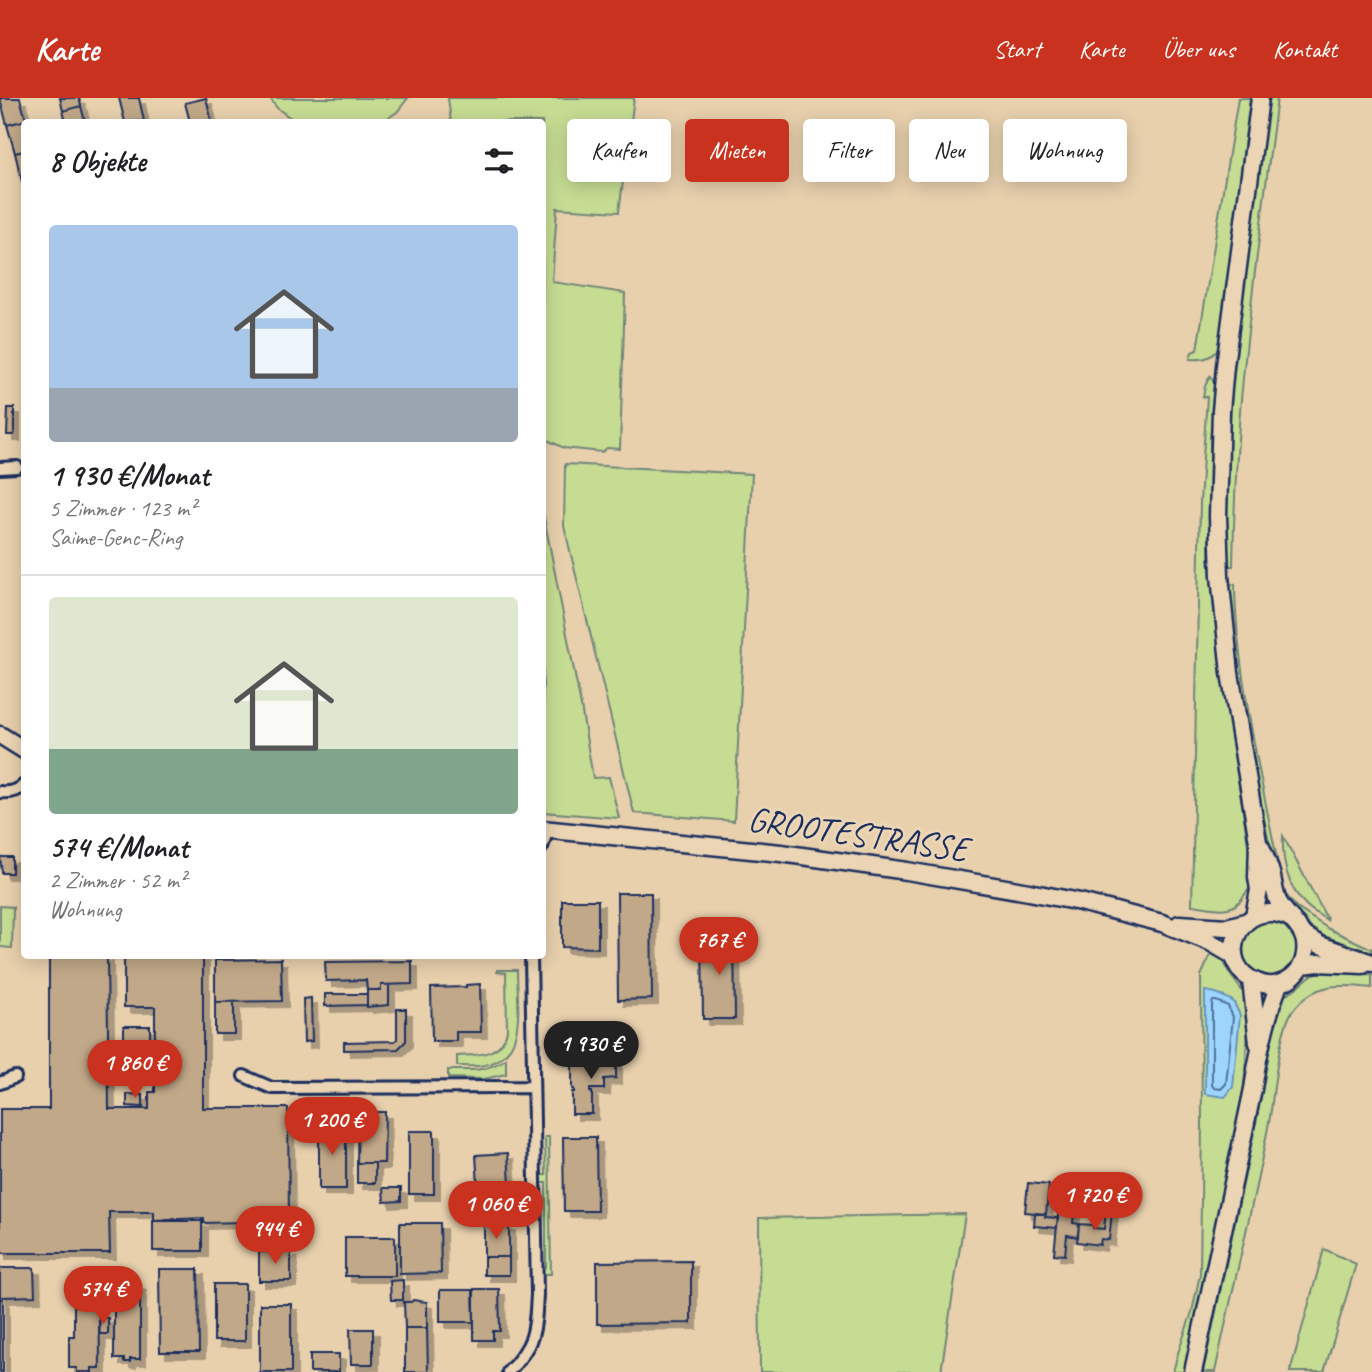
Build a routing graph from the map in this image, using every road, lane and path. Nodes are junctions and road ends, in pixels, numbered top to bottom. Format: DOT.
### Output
graph roads {
  1 [pos="1260,98"];
  2 [pos="17,467"];
  3 [pos="0,468"];
  4 [pos="0,736"];
  5 [pos="21,748"];
  6 [pos="21,789"];
  7 [pos="0,792"];
  8 [pos="546,829"];
  9 [pos="1258,842"];
  10 [pos="1250,919"];
  11 [pos="1292,919"];
  12 [pos="1162,923"];
  13 [pos="1304,935"];
  14 [pos="1234,956"];
  15 [pos="531,959"];
  16 [pos="1303,965"];
  17 [pos="1372,965"];
  18 [pos="1251,980"];
  19 [pos="1279,984"];
  20 [pos="1258,1051"];
  21 [pos="244,1076"];
  22 [pos="15,1077"];
  23 [pos="0,1083"];
  24 [pos="534,1087"];
  25 [pos="508,1372"];
  26 [pos="1193,1372"];
  1 -- 9 [label="main road"];
  2 -- 3 [label="street"];
  4 -- 5 [label="main road"];
  6 -- 7 [label="street"];
  8 -- 12 [label="main road, GROOTESTRASSE"];
  9 -- 10 [label="main road"];
  9 -- 11 [label="main road"];
  10 -- 11 [label="main road"];
  10 -- 12 [label="main road, GROOTESTRASSE"];
  10 -- 14 [label="main road"];
  11 -- 13 [label="main road"];
  12 -- 14 [label="main road, GROOTESTRASSE"];
  13 -- 16 [label="main road"];
  13 -- 17 [label="main road"];
  14 -- 18 [label="main road"];
  15 -- 24 [label="street"];
  16 -- 17 [label="main road"];
  16 -- 19 [label="main road"];
  18 -- 19 [label="main road"];
  18 -- 20 [label="main road"];
  19 -- 20 [label="main road"];
  20 -- 26 [label="main road"];
  21 -- 24 [label="street"];
  22 -- 23 [label="street"];
  24 -- 25 [label="street"];
}
